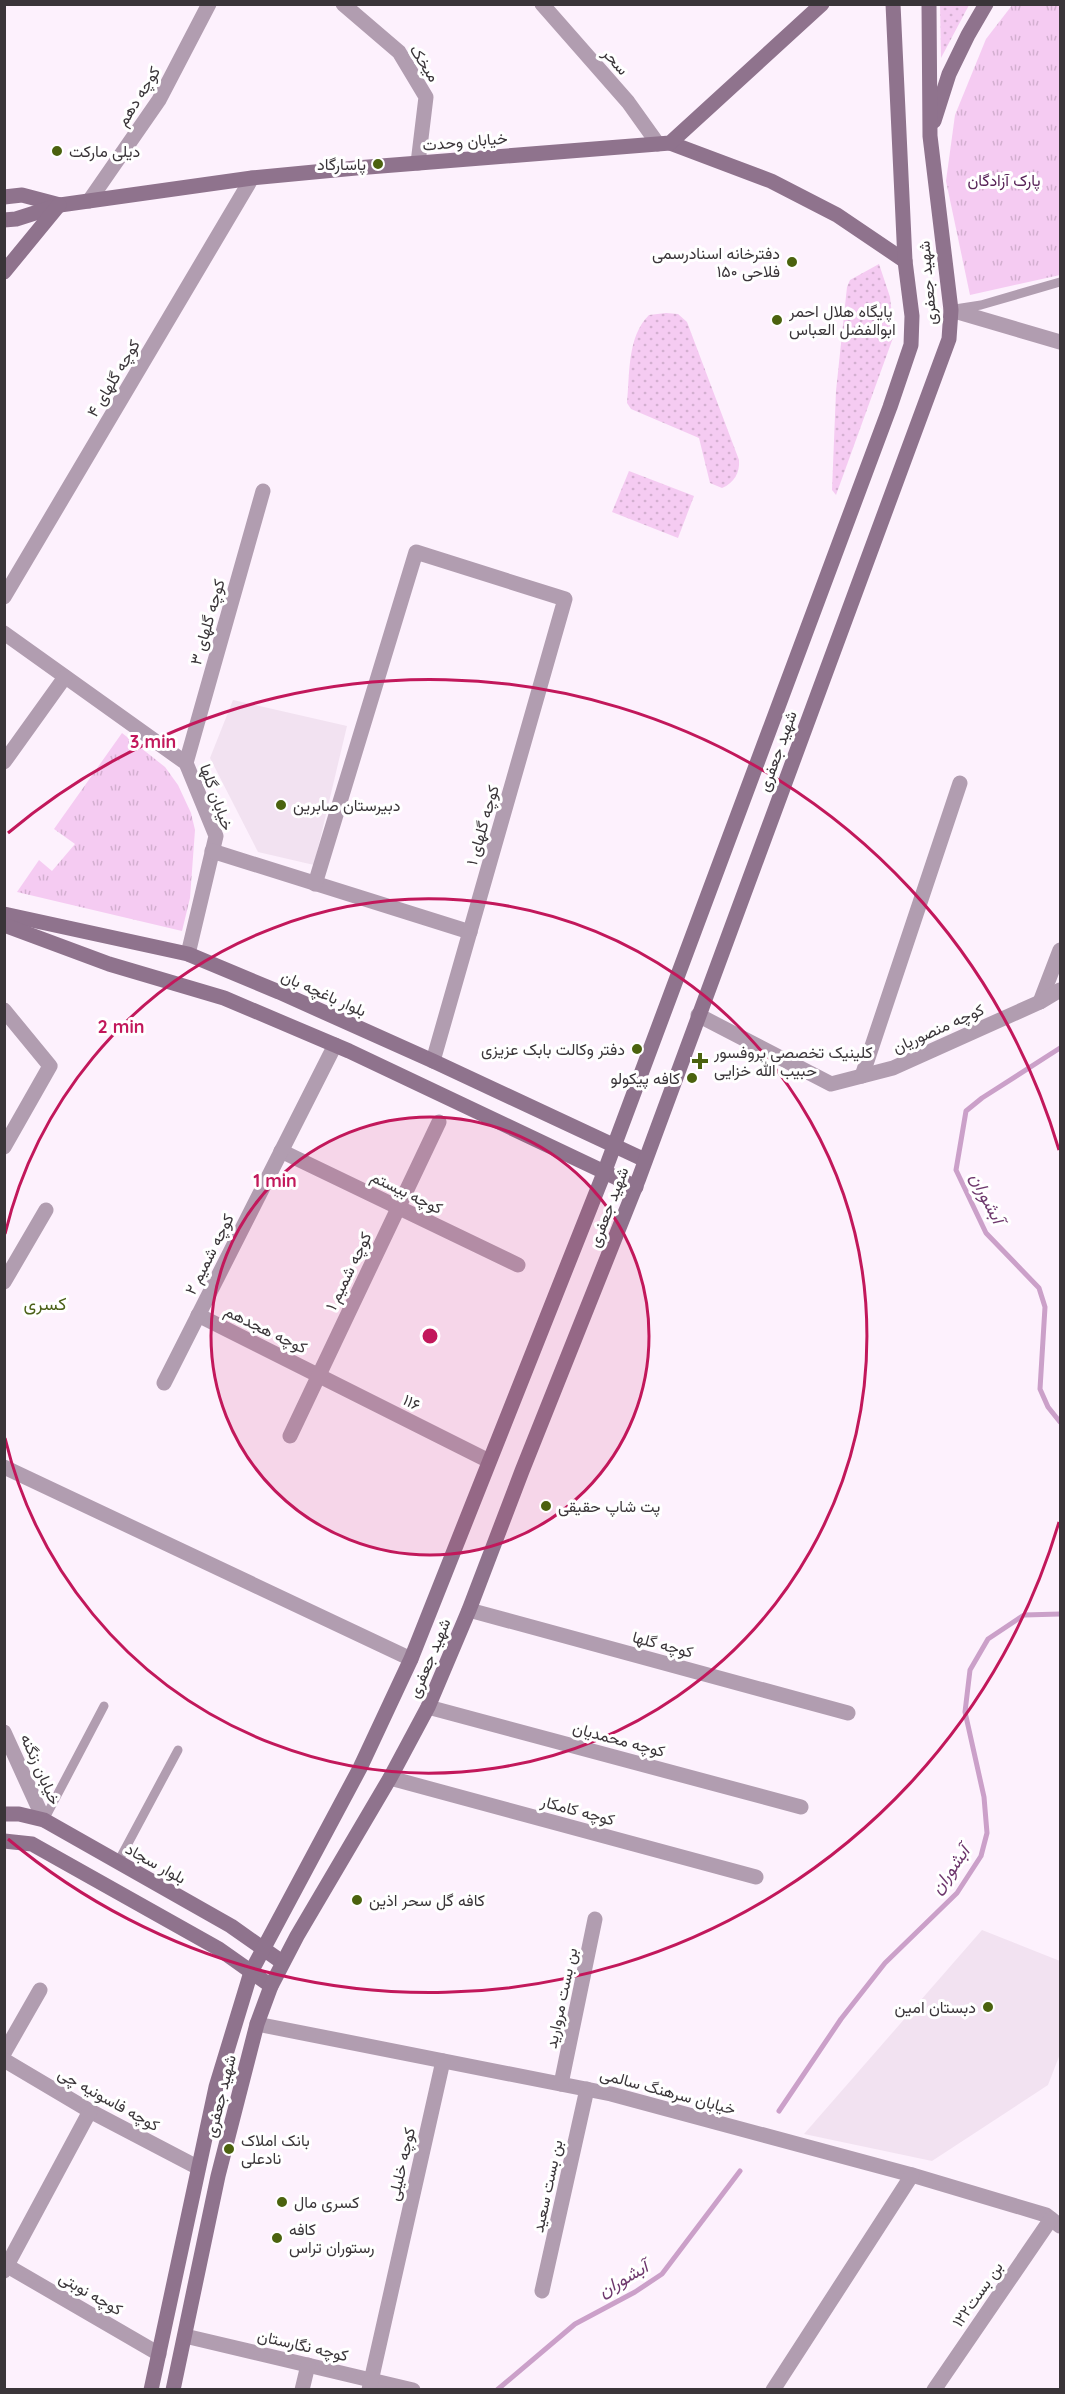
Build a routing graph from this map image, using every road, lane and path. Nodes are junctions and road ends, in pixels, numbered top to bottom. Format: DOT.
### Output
graph roads {
  1 [pos="209,4"];
  2 [pos="343,4"];
  3 [pos="542,4"];
  4 [pos="893,4"];
  5 [pos="929,4"];
  6 [pos="986,4"];
  7 [pos="819,6"];
  8 [pos="930,136"];
  9 [pos="664,144"];
  10 [pos="418,163"];
  11 [pos="252,178"];
  12 [pos="4,197"];
  13 [pos="89,201"];
  14 [pos="60,205"];
  15 [pos="4,220"];
  16 [pos="905,261"];
  17 [pos="4,272"];
  18 [pos="1060,282"];
  19 [pos="951,310"];
  20 [pos="1060,342"];
  21 [pos="263,491"];
  22 [pos="4,597"];
  23 [pos="4,633"];
  24 [pos="65,677"];
  25 [pos="4,762"];
  26 [pos="186,763"];
  27 [pos="960,783"];
  28 [pos="212,851"];
  29 [pos="315,884"];
  30 [pos="4,914"];
  31 [pos="4,925"];
  32 [pos="470,932"];
  33 [pos="1060,950"];
  34 [pos="188,954"];
  35 [pos="1060,990"];
  36 [pos="1040,1002"];
  37 [pos="4,1010"];
  38 [pos="698,1016"];
  39 [pos="335,1045"];
  40 [pos="433,1061"];
  41 [pos="862,1076"];
  42 [pos="439,1122"];
  43 [pos="592,1136"];
  44 [pos="4,1147"];
  45 [pos="614,1147"];
  46 [pos="281,1151"];
  47 [pos="579,1160"];
  48 [pos="645,1160"];
  49 [pos="604,1173"];
  50 [pos="636,1187"];
  51 [pos="399,1208"];
  52 [pos="46,1210"];
  53 [pos="518,1265"];
  54 [pos="4,1282"];
  55 [pos="198,1315"];
  56 [pos="319,1375"];
  57 [pos="164,1383"];
  58 [pos="290,1436"];
  59 [pos="489,1461"];
  60 [pos="4,1467"];
  61 [pos="469,1610"];
  62 [pos="411,1659"];
  63 [pos="104,1706"];
  64 [pos="428,1707"];
  65 [pos="848,1713"];
  66 [pos="4,1732"];
  67 [pos="178,1750"];
  68 [pos="390,1778"];
  69 [pos="801,1806"];
  70 [pos="4,1814"];
  71 [pos="44,1820"];
  72 [pos="4,1841"];
  73 [pos="32,1844"];
  74 [pos="118,1862"];
  75 [pos="756,1877"];
  76 [pos="595,1919"];
  77 [pos="263,1947"];
  78 [pos="282,1962"];
  79 [pos="251,1972"];
  80 [pos="271,1986"];
  81 [pos="40,1990"];
  82 [pos="235,2019"];
  83 [pos="257,2024"];
  84 [pos="4,2053"];
  85 [pos="4,2060"];
  86 [pos="443,2061"];
  87 [pos="561,2084"];
  88 [pos="587,2089"];
  89 [pos="90,2111"];
  90 [pos="197,2167"];
  91 [pos="912,2175"];
  92 [pos="1056,2223"];
  93 [pos="6,2267"];
  94 [pos="542,2292"];
  95 [pos="185,2336"];
  96 [pos="159,2354"];
  97 [pos="308,2365"];
  98 [pos="370,2385"];
  99 [pos="150,2390"];
  100 [pos="173,2390"];
  101 [pos="302,2390"];
  102 [pos="413,2390"];
  103 [pos="773,2390"];
  104 [pos="934,2390"];
  1 -- 13 [label="street, کوچه دهم"];
  2 -- 10 [label="street, میخک"];
  3 -- 9 [label="street, سحر"];
  4 -- 16 [label="main road, شهید جعفری"];
  5 -- 8 [label="main road, شهید جعفری"];
  6 -- 8 [label="main road"];
  7 -- 9 [label="main road"];
  8 -- 19 [label="main road, شهید جعفری"];
  9 -- 10 [label="main road, خیابان وحدت"];
  9 -- 16 [label="main road"];
  10 -- 11 [label="main road, خیابان وحدت"];
  11 -- 13 [label="main road, خیابان وحدت"];
  11 -- 22 [label="street, کوچه گلهای ۴"];
  12 -- 14 [label="main road"];
  13 -- 14 [label="main road, خیابان وحدت"];
  14 -- 15 [label="main road"];
  14 -- 17 [label="main road"];
  16 -- 45 [label="main road, شهید جعفری"];
  18 -- 19 [label="lane"];
  19 -- 20 [label="street"];
  19 -- 38 [label="main road, شهید جعفری"];
  21 -- 26 [label="street, کوچه گلهای ۳"];
  23 -- 24 [label="street, خیابان گلها"];
  24 -- 25 [label="street"];
  24 -- 26 [label="street, خیابان گلها"];
  26 -- 28 [label="street, خیابان گلها"];
  27 -- 41 [label="street"];
  28 -- 29 [label="street"];
  28 -- 34 [label="street, خیابان گلها"];
  29 -- 32 [label="street"];
  29 -- 32 [label="street, کوچه گلهای ۱"];
  30 -- 34 [label="main road, بلوار باغچه بان"];
  31 -- 39 [label="main road"];
  32 -- 40 [label="street, کوچه گلهای ۱"];
  33 -- 36 [label="street"];
  34 -- 40 [label="main road, بلوار باغچه بان"];
  35 -- 36 [label="street, کوچه منصوریان"];
  36 -- 41 [label="street, کوچه منصوریان"];
  37 -- 44 [label="street"];
  38 -- 41 [label="street, کوچه منصوریان"];
  38 -- 48 [label="main road, شهید جعفری"];
  39 -- 46 [label="street, کوچه شمیم ۲"];
  39 -- 47 [label="main road"];
  40 -- 43 [label="main road, بلوار باغچه بان"];
  42 -- 51 [label="street, کوچه شمیم ۱"];
  43 -- 45 [label="main road, بلوار باغچه بان"];
  43 -- 47 [label="main road"];
  45 -- 48 [label="main road, بلوار باغچه بان"];
  45 -- 49 [label="main road, شهید جعفری"];
  46 -- 51 [label="street, کوچه بیستم"];
  46 -- 55 [label="street, کوچه شمیم ۲"];
  47 -- 49 [label="main road"];
  48 -- 50 [label="main road, شهید جعفری"];
  49 -- 50 [label="main road"];
  49 -- 59 [label="main road, شهید جعفری"];
  50 -- 61 [label="main road, شهید جعفری"];
  51 -- 53 [label="street, کوچه بیستم"];
  51 -- 56 [label="street, کوچه شمیم ۱"];
  52 -- 54 [label="street"];
  55 -- 56 [label="street, کوچه هجدهم"];
  55 -- 57 [label="street, کوچه شمیم ۲"];
  56 -- 58 [label="street, کوچه شمیم ۱"];
  56 -- 59 [label="street, ۱۱۶"];
  59 -- 62 [label="main road, شهید جعفری"];
  60 -- 62 [label="street"];
  61 -- 64 [label="main road, شهید جعفری"];
  61 -- 65 [label="street, کوچه گلها"];
  62 -- 77 [label="main road, شهید جعفری"];
  63 -- 71 [label="lane"];
  64 -- 68 [label="main road, شهید جعفری"];
  64 -- 69 [label="street, کوچه محمدیان"];
  66 -- 71 [label="street, خیابان زنگنه"];
  67 -- 74 [label="lane"];
  68 -- 75 [label="street, کوچه کامکار"];
  68 -- 78 [label="main road, شهید جعفری"];
  70 -- 71 [label="main road, بلوار سجاد"];
  71 -- 73 [label="main road"];
  71 -- 74 [label="main road, بلوار سجاد"];
  72 -- 73 [label="main road"];
  73 -- 79 [label="main road"];
  74 -- 77 [label="main road, بلوار سجاد"];
  76 -- 87 [label="street, بن بست مروارید"];
  77 -- 78 [label="main road, بلوار سجاد"];
  77 -- 79 [label="main road, شهید جعفری"];
  78 -- 80 [label="main road, شهید جعفری"];
  79 -- 80 [label="main road"];
  79 -- 82 [label="main road, شهید جعفری"];
  80 -- 83 [label="main road, شهید جعفری"];
  81 -- 84 [label="street"];
  82 -- 83 [label="main road"];
  82 -- 90 [label="main road, شهید جعفری"];
  83 -- 86 [label="street, خیابان سرهنگ سالمی"];
  83 -- 95 [label="main road, شهید جعفری"];
  85 -- 89 [label="street, کوچه فاسونیه چی"];
  86 -- 87 [label="street, خیابان سرهنگ سالمی"];
  86 -- 98 [label="street, کوچه خلیلی"];
  87 -- 88 [label="street, خیابان سرهنگ سالمی"];
  88 -- 91 [label="street, خیابان سرهنگ سالمی"];
  88 -- 94 [label="street, بن بست سعید"];
  89 -- 90 [label="street, کوچه فاسونیه چی"];
  89 -- 93 [label="street"];
  90 -- 96 [label="main road, شهید جعفری"];
  91 -- 92 [label="street, خیابان سرهنگ سالمی"];
  91 -- 103 [label="street"];
  92 -- 104 [label="street, بن بست۱۲۲"];
  93 -- 96 [label="street, کوچه نوبتی"];
  95 -- 97 [label="street, کوچه نگارستان"];
  95 -- 100 [label="main road, شهید جعفری"];
  96 -- 99 [label="main road, شهید جعفری"];
  97 -- 98 [label="street, کوچه نگارستان"];
  97 -- 101 [label="street"];
  98 -- 102 [label="street, کوچه نگارستان"];
}
